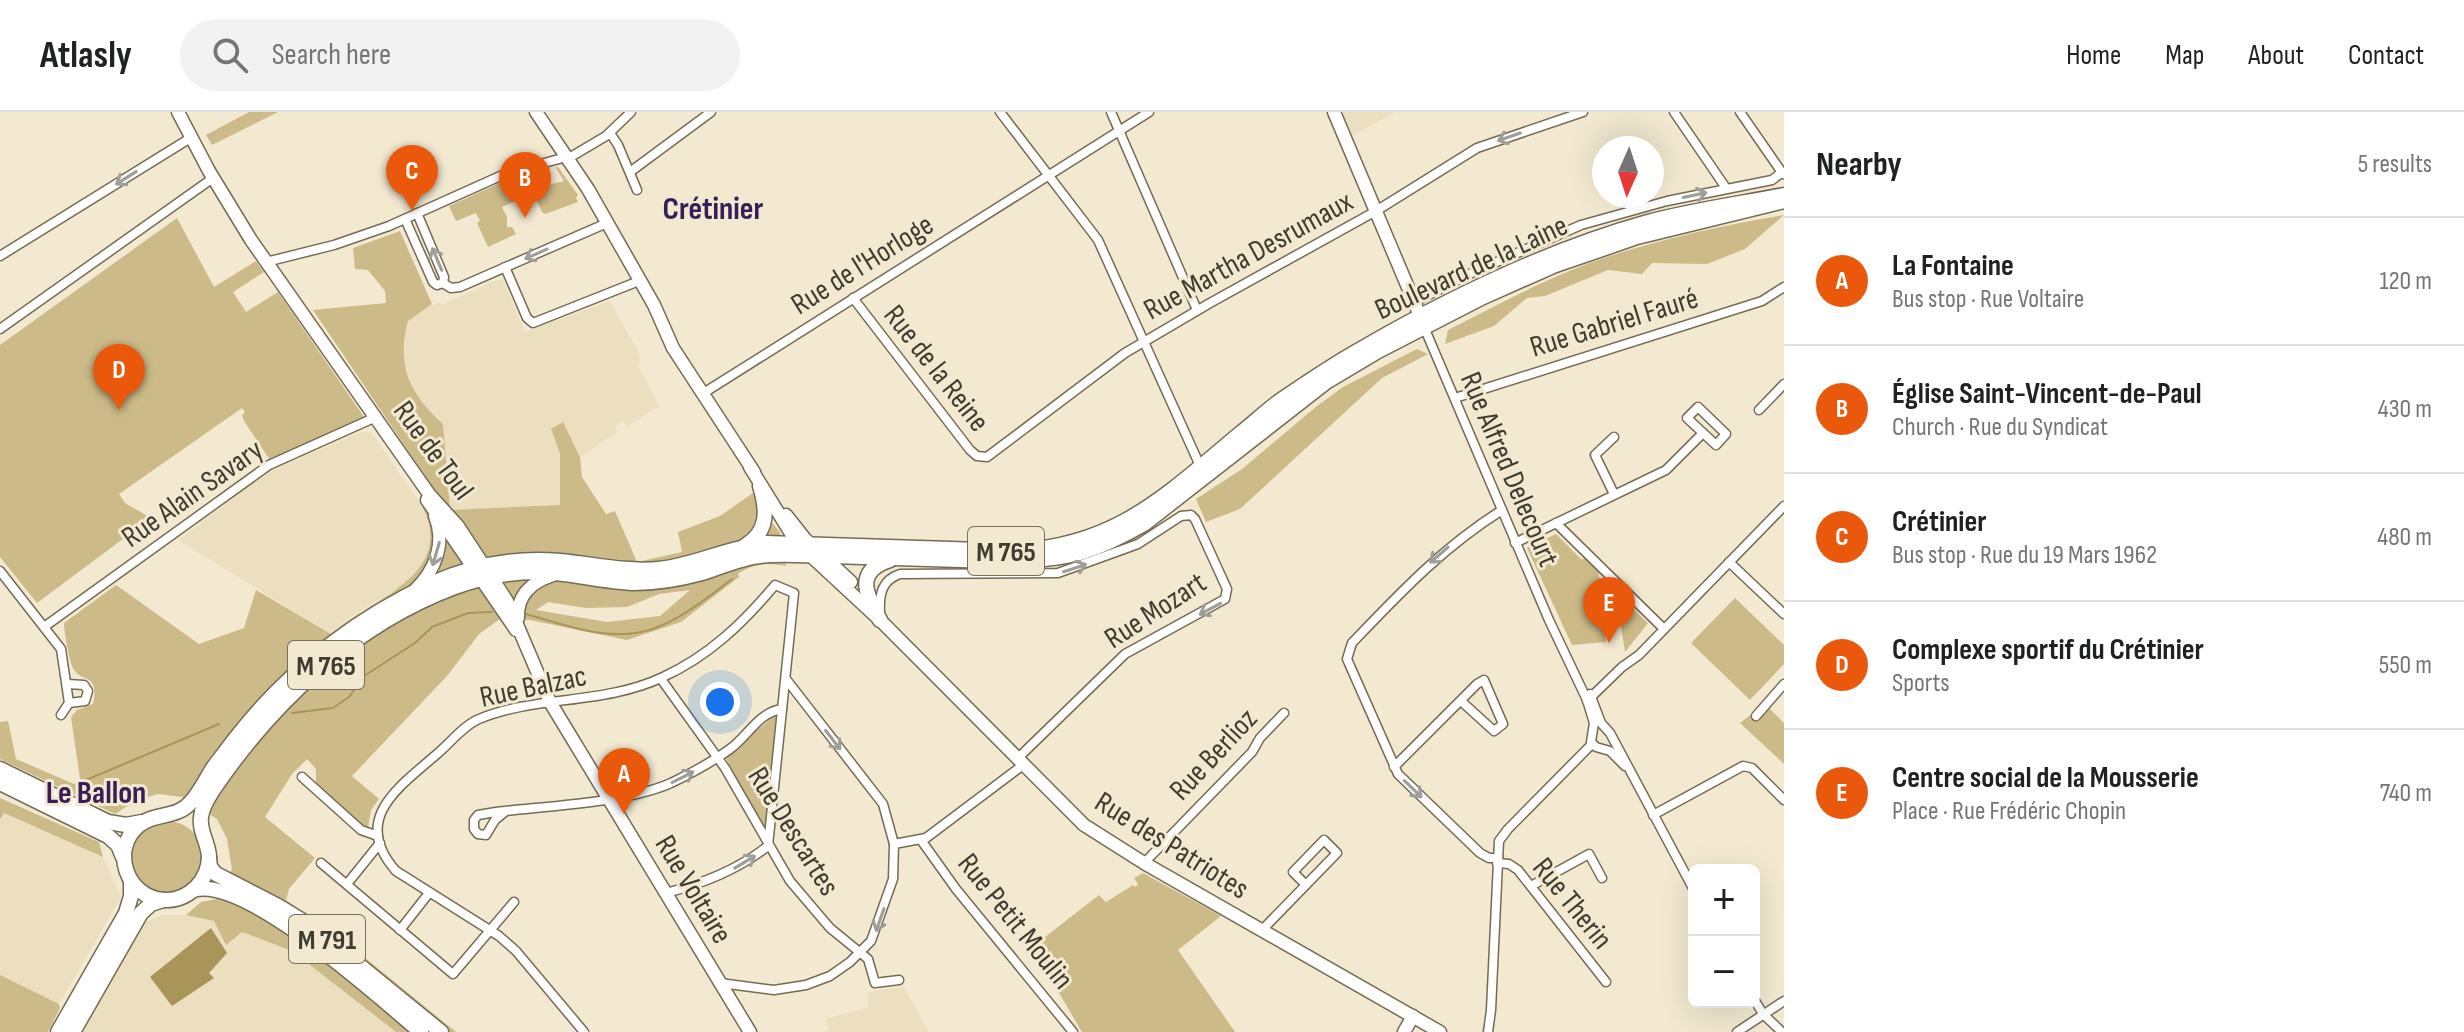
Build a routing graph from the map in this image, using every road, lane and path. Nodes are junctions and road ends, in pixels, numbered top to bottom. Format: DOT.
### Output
graph roads {
  1 [pos="178,112"];
  2 [pos="536,112"];
  3 [pos="631,112"];
  4 [pos="711,112"];
  5 [pos="1000,112"];
  6 [pos="1111,112"];
  7 [pos="1149,112"];
  8 [pos="1334,112"];
  9 [pos="1583,112"];
  10 [pos="1674,112"];
  11 [pos="1740,112"];
  12 [pos="1119,131"];
  13 [pos="610,133"];
  14 [pos="194,142"];
  15 [pos="567,158"];
  16 [pos="630,172"];
  17 [pos="1048,174"];
  18 [pos="1782,174"];
  19 [pos="213,178"];
  20 [pos="1726,188"];
  21 [pos="637,190"];
  22 [pos="1784,193"];
  23 [pos="1784,204"];
  24 [pos="1376,211"];
  25 [pos="417,213"];
  26 [pos="1690,217"];
  27 [pos="405,219"];
  28 [pos="607,223"];
  29 [pos="0,256"];
  30 [pos="266,262"];
  31 [pos="505,267"];
  32 [pos="639,281"];
  33 [pos="443,283"];
  34 [pos="1784,287"];
  35 [pos="853,298"];
  36 [pos="1413,299"];
  37 [pos="1197,310"];
  38 [pos="1422,322"];
  39 [pos="0,329"];
  40 [pos="1143,342"];
  41 [pos="1784,384"];
  42 [pos="702,394"];
  43 [pos="1455,398"];
  44 [pos="1759,410"];
  45 [pos="374,418"];
  46 [pos="1703,433"];
  47 [pos="1614,437"];
  48 [pos="750,467"];
  49 [pos="1203,472"];
  50 [pos="760,486"];
  51 [pos="1614,494"];
  52 [pos="429,503"];
  53 [pos="1784,506"];
  54 [pos="1502,510"];
  55 [pos="1556,523"];
  56 [pos="1515,543"];
  57 [pos="746,546"];
  58 [pos="806,547"];
  59 [pos="826,556"];
  60 [pos="895,559"];
  61 [pos="1729,562"];
  62 [pos="0,571"];
  63 [pos="482,573"];
  64 [pos="562,573"];
  65 [pos="914,573"];
  66 [pos="405,597"];
  67 [pos="1784,614"];
  68 [pos="880,620"];
  69 [pos="518,621"];
  70 [pos="44,627"];
  71 [pos="1664,629"];
  72 [pos="526,646"];
  73 [pos="786,678"];
  74 [pos="661,679"];
  75 [pos="67,684"];
  76 [pos="1784,684"];
  77 [pos="1590,699"];
  78 [pos="1461,701"];
  79 [pos="550,702"];
  80 [pos="69,703"];
  81 [pos="782,709"];
  82 [pos="1284,713"];
  83 [pos="61,715"];
  84 [pos="1756,716"];
  85 [pos="1592,731"];
  86 [pos="1608,733"];
  87 [pos="1597,746"];
  88 [pos="718,757"];
  89 [pos="1020,762"];
  90 [pos="1625,766"];
  91 [pos="1394,767"];
  92 [pos="0,769"];
  93 [pos="302,777"];
  94 [pos="0,783"];
  95 [pos="608,798"];
  96 [pos="1784,800"];
  97 [pos="506,811"];
  98 [pos="167,815"];
  99 [pos="1653,815"];
  100 [pos="146,820"];
  101 [pos="202,835"];
  102 [pos="379,840"];
  103 [pos="921,840"];
  104 [pos="894,844"];
  105 [pos="768,846"];
  106 [pos="209,858"];
  107 [pos="124,861"];
  108 [pos="1498,861"];
  109 [pos="321,863"];
  110 [pos="1144,863"];
  111 [pos="1602,878"];
  112 [pos="1688,879"];
  113 [pos="131,881"];
  114 [pos="347,884"];
  115 [pos="1306,885"];
  116 [pos="1531,886"];
  117 [pos="193,890"];
  118 [pos="429,893"];
  119 [pos="666,893"];
  120 [pos="164,900"];
  121 [pos="514,902"];
  122 [pos="490,929"];
  123 [pos="400,930"];
  124 [pos="1262,930"];
  125 [pos="861,953"];
  126 [pos="899,980"];
  127 [pos="1606,982"];
  128 [pos="720,983"];
  129 [pos="1784,1001"];
  130 [pos="1759,1008"];
  131 [pos="1763,1014"];
  132 [pos="1413,1016"];
  133 [pos="58,1032"];
  134 [pos="73,1032"];
  135 [pos="421,1032"];
  136 [pos="441,1032"];
  137 [pos="584,1032"];
  138 [pos="750,1032"];
  139 [pos="1073,1032"];
  140 [pos="1404,1032"];
  141 [pos="1440,1032"];
  142 [pos="1488,1032"];
  143 [pos="1737,1032"];
  144 [pos="1782,1032"];
  1 -- 14 [label="street"];
  2 -- 15 [label="street, Rue des Patriotes"];
  3 -- 13 [label="street"];
  4 -- 16 [label="street"];
  5 -- 17 [label="street"];
  6 -- 12 [label="street"];
  7 -- 12 [label="street, Rue de l'Horloge"];
  8 -- 24 [label="street"];
  9 -- 24 [label="street, Rue Martha Desrumaux, one-way"];
  10 -- 20 [label="street"];
  11 -- 18 [label="street"];
  12 -- 17 [label="street, Rue de l'Horloge"];
  12 -- 37 [label="street"];
  13 -- 15 [label="street"];
  13 -- 16 [label="street"];
  14 -- 19 [label="street, Rue de Toul"];
  14 -- 29 [label="street, one-way"];
  15 -- 25 [label="street"];
  15 -- 28 [label="street, Rue des Patriotes"];
  16 -- 21 [label="street"];
  17 -- 35 [label="street, Rue de l'Horloge"];
  17 -- 40 [label="street"];
  18 -- 20 [label="street"];
  19 -- 30 [label="street, Rue de Toul"];
  19 -- 39 [label="street"];
  36 -- 20 [label="street, one-way"];
  22 -- 26 [label="main road"];
  23 -- 26 [label="main road"];
  24 -- 36 [label="street"];
  24 -- 37 [label="street, Rue Martha Desrumaux"];
  25 -- 27 [label="street"];
  33 -- 25 [label="street, one-way"];
  26 -- 38 [label="main road, Boulevard de la Laine / M 765"];
  27 -- 30 [label="street"];
  27 -- 33 [label="street"];
  28 -- 31 [label="street, one-way"];
  28 -- 32 [label="street, Rue des Patriotes"];
  30 -- 45 [label="street, Rue de Toul"];
  31 -- 32 [label="street"];
  31 -- 33 [label="street"];
  32 -- 42 [label="street, Rue des Patriotes"];
  34 -- 43 [label="street, Rue Gabriel Fauré"];
  35 -- 40 [label="street, Rue de la Reine"];
  35 -- 42 [label="street, Rue de l'Horloge"];
  36 -- 38 [label="street"];
  37 -- 40 [label="street, Rue Martha Desrumaux"];
  38 -- 43 [label="street, Rue Alfred Delecourt"];
  38 -- 49 [label="main road, Boulevard de la Laine / M 765"];
  40 -- 49 [label="street"];
  41 -- 44 [label="street"];
  42 -- 48 [label="street, Rue des Patriotes"];
  43 -- 54 [label="street, Rue Alfred Delecourt"];
  45 -- 52 [label="street, Rue de Toul"];
  45 -- 63 [label="street, Rue de Toul"];
  45 -- 70 [label="street, Rue Alain Savary"];
  46 -- 46 [label="street"];
  46 -- 51 [label="street"];
  47 -- 51 [label="street"];
  48 -- 50 [label="street, Rue des Patriotes"];
  48 -- 58 [label="street, Rue des Patriotes"];
  49 -- 58 [label="main road, M 765"];
  49 -- 60 [label="main road, M 765"];
  50 -- 57 [label="main road"];
  50 -- 58 [label="street, Rue des Patriotes"];
  51 -- 55 [label="street"];
  52 -- 63 [label="street, Rue de Toul"];
  52 -- 66 [label="street, Rue de Toul, one-way"];
  53 -- 61 [label="street"];
  54 -- 56 [label="street, Rue Alfred Delecourt"];
  54 -- 91 [label="street, Rue Therin, one-way"];
  55 -- 56 [label="street"];
  55 -- 71 [label="street"];
  56 -- 77 [label="street, Rue Alfred Delecourt"];
  57 -- 58 [label="main road, M 765"];
  57 -- 63 [label="main road, M 765"];
  58 -- 59 [label="main road, M 765"];
  58 -- 64 [label="main road, M 765"];
  58 -- 68 [label="street, Rue des Patriotes"];
  59 -- 60 [label="main road, M 765"];
  59 -- 68 [label="street, Rue des Patriotes"];
  60 -- 65 [label="street"];
  60 -- 68 [label="main road"];
  61 -- 67 [label="street"];
  61 -- 71 [label="street"];
  62 -- 70 [label="street"];
  63 -- 64 [label="main road, M 765"];
  63 -- 66 [label="main road, M 765"];
  63 -- 69 [label="street, Rue Voltaire"];
  63 -- 72 [label="street, Rue Voltaire"];
  63 -- 101 [label="main road, M 765"];
  64 -- 69 [label="street"];
  65 -- 68 [label="street"];
  65 -- 89 [label="street, Rue Mozart, one-way"];
  66 -- 98 [label="main road, M 765"];
  68 -- 89 [label="street, Rue des Patriotes"];
  69 -- 72 [label="street, Rue Voltaire"];
  70 -- 75 [label="street"];
  71 -- 77 [label="street"];
  72 -- 79 [label="street, Rue Voltaire"];
  73 -- 74 [label="street, Rue Balzac"];
  73 -- 81 [label="street"];
  73 -- 104 [label="street, one-way"];
  74 -- 79 [label="street, Rue Balzac"];
  74 -- 88 [label="street, Rue Descartes"];
  75 -- 80 [label="street"];
  75 -- 80 [label="street"];
  76 -- 84 [label="street"];
  77 -- 85 [label="street, Rue Alfred Delecourt"];
  77 -- 86 [label="street, Rue Alfred Delecourt"];
  78 -- 78 [label="street"];
  78 -- 91 [label="street"];
  79 -- 95 [label="street, Rue Voltaire"];
  79 -- 102 [label="street, Rue Balzac"];
  80 -- 83 [label="street"];
  81 -- 88 [label="street"];
  81 -- 105 [label="street"];
  82 -- 110 [label="street, Rue Berlioz"];
  85 -- 86 [label="street"];
  85 -- 87 [label="street"];
  86 -- 87 [label="street"];
  86 -- 90 [label="street, Rue Alfred Delecourt"];
  87 -- 90 [label="street, Rue Alfred Delecourt"];
  87 -- 108 [label="street"];
  95 -- 88 [label="street, one-way"];
  88 -- 105 [label="street, Rue Descartes"];
  89 -- 103 [label="street"];
  89 -- 110 [label="street, Rue des Patriotes"];
  90 -- 99 [label="street, Rue Alfred Delecourt"];
  91 -- 108 [label="street, Rue Therin, one-way"];
  92 -- 100 [label="main road"];
  93 -- 102 [label="street"];
  94 -- 107 [label="main road"];
  95 -- 97 [label="street"];
  95 -- 119 [label="street, Rue Voltaire"];
  96 -- 99 [label="street"];
  98 -- 100 [label="main road"];
  98 -- 101 [label="main road"];
  99 -- 112 [label="street, Rue Alfred Delecourt"];
  100 -- 107 [label="main road"];
  101 -- 106 [label="main road"];
  102 -- 114 [label="street"];
  102 -- 118 [label="street"];
  103 -- 104 [label="street"];
  103 -- 139 [label="street, Rue Petit Moulin"];
  104 -- 125 [label="street, one-way"];
  119 -- 105 [label="street, one-way"];
  105 -- 125 [label="street, Rue Descartes"];
  106 -- 117 [label="main road"];
  106 -- 136 [label="main road, M 791"];
  107 -- 113 [label="main road"];
  108 -- 116 [label="street, Rue Therin"];
  108 -- 142 [label="street"];
  109 -- 114 [label="street"];
  110 -- 124 [label="street, Rue des Patriotes"];
  111 -- 116 [label="street"];
  113 -- 120 [label="main road"];
  113 -- 133 [label="main road"];
  114 -- 123 [label="street"];
  115 -- 115 [label="street"];
  115 -- 124 [label="street"];
  116 -- 127 [label="street, Rue Therin"];
  117 -- 120 [label="main road"];
  117 -- 135 [label="main road, M 791"];
  118 -- 122 [label="street"];
  118 -- 123 [label="street"];
  119 -- 128 [label="street, Rue Voltaire"];
  120 -- 134 [label="main road"];
  121 -- 122 [label="street"];
  122 -- 123 [label="street"];
  122 -- 137 [label="street"];
  124 -- 132 [label="street, Rue des Patriotes"];
  125 -- 126 [label="street, Rue Descartes"];
  125 -- 128 [label="street"];
  128 -- 138 [label="street, Rue Voltaire"];
  129 -- 131 [label="street"];
  130 -- 131 [label="street"];
  131 -- 143 [label="street"];
  131 -- 144 [label="street"];
  132 -- 140 [label="street"];
  132 -- 141 [label="street, Rue des Patriotes"];
}
